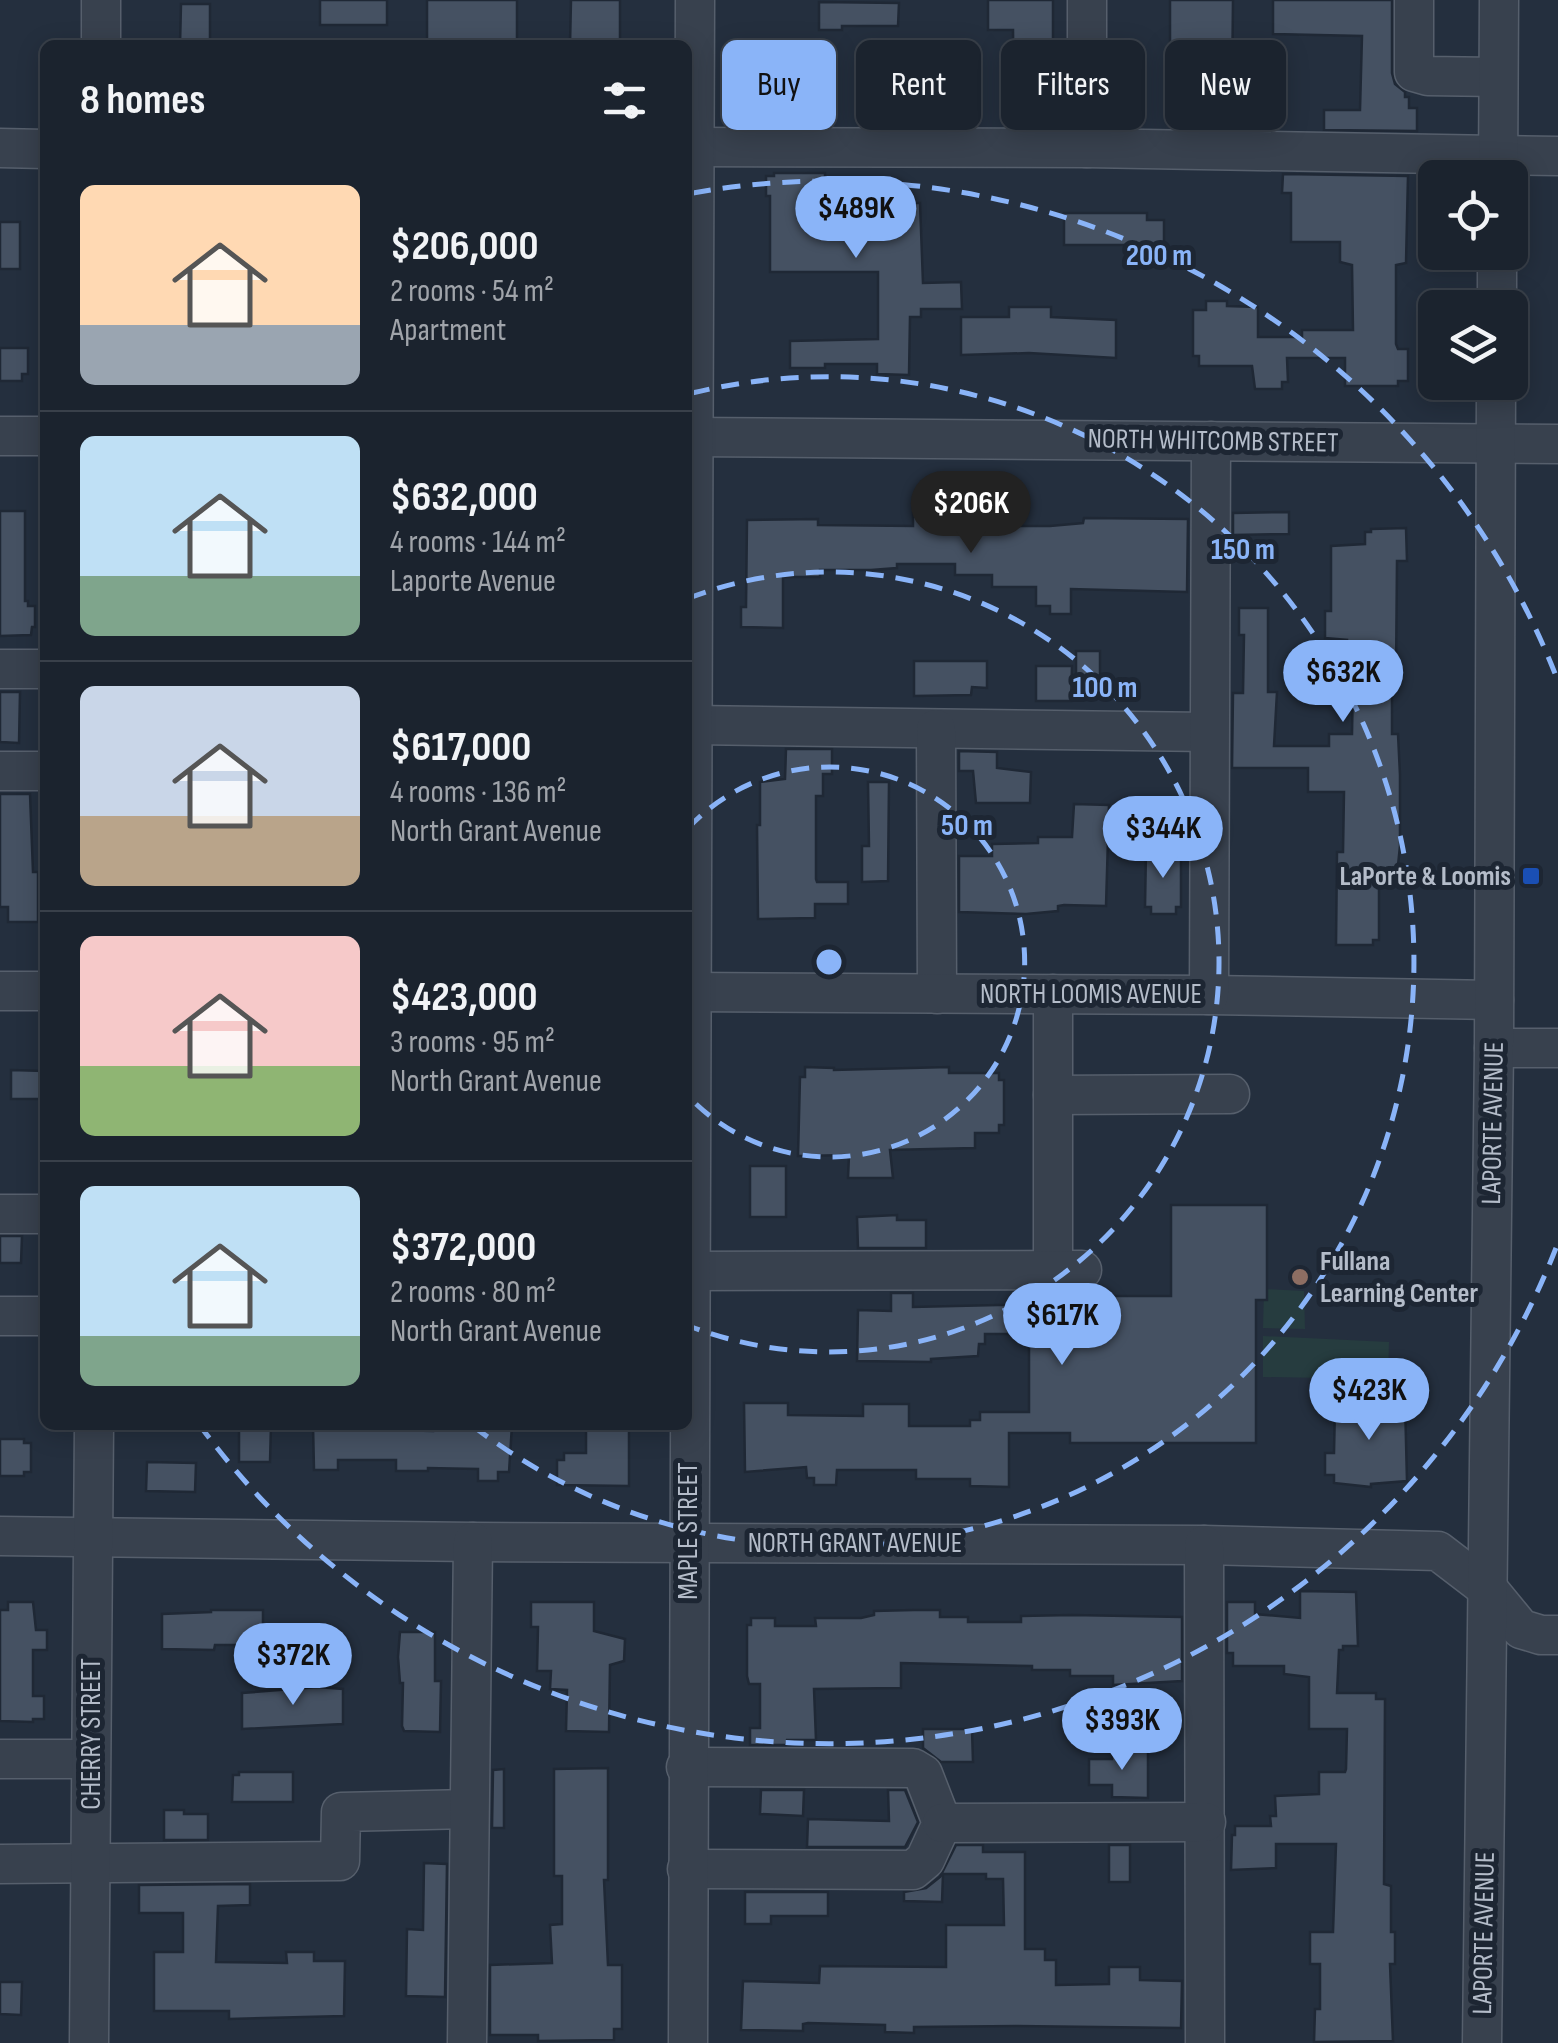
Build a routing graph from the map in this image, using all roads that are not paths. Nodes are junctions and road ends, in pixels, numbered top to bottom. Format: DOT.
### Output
graph roads {
  1 [pos="101,0"];
  2 [pos="695,0"];
  3 [pos="1087,0"];
  4 [pos="1414,0"];
  5 [pos="1498,0"];
  6 [pos="101,40"];
  7 [pos="1498,77"];
  8 [pos="692,147"];
  9 [pos="0,148"];
  10 [pos="1087,148"];
  11 [pos="40,149"];
  12 [pos="1558,156"];
  13 [pos="1498,160"];
  14 [pos="1528,162"];
  15 [pos="1418,163"];
  16 [pos="1496,400"];
  17 [pos="0,436"];
  18 [pos="40,436"];
  19 [pos="692,438"];
  20 [pos="1211,441"];
  21 [pos="1495,444"];
  22 [pos="1558,444"];
  23 [pos="0,668"];
  24 [pos="40,668"];
  25 [pos="692,725"];
  26 [pos="936,729"];
  27 [pos="1209,732"];
  28 [pos="0,771"];
  29 [pos="40,771"];
  30 [pos="0,991"];
  31 [pos="40,991"];
  32 [pos="692,992"];
  33 [pos="937,994"];
  34 [pos="1054,994"];
  35 [pos="1210,994"];
  36 [pos="1494,1000"];
  37 [pos="1494,1048"];
  38 [pos="1558,1048"];
  39 [pos="1230,1094"];
  40 [pos="1054,1095"];
  41 [pos="0,1214"];
  42 [pos="40,1214"];
  43 [pos="692,1271"];
  44 [pos="0,1316"];
  45 [pos="40,1316"];
  46 [pos="94,1430"];
  47 [pos="688,1430"];
  48 [pos="0,1536"];
  49 [pos="92,1537"];
  50 [pos="473,1542"];
  51 [pos="688,1542"];
  52 [pos="1204,1545"];
  53 [pos="1488,1590"];
  54 [pos="1558,1635"];
  55 [pos="90,1758"];
  56 [pos="0,1760"];
  57 [pos="686,1767"];
  58 [pos="469,1809"];
  59 [pos="1206,1822"];
  60 [pos="942,1823"];
  61 [pos="90,1863"];
  62 [pos="0,1864"];
  63 [pos="687,1869"];
  64 [pos="89,2043"];
  65 [pos="467,2043"];
  66 [pos="688,2043"];
  67 [pos="1205,2043"];
  68 [pos="1482,2043"];
  1 -- 6 [label="street"];
  2 -- 8 [label="street, MAPLE STREET"];
  3 -- 10 [label="street"];
  4 -- 7 [label="street"];
  5 -- 7 [label="street"];
  7 -- 13 [label="street"];
  8 -- 10 [label="street"];
  9 -- 11 [label="street"];
  10 -- 15 [label="street"];
  12 -- 14 [label="street"];
  16 -- 21 [label="street, LAPORTE AVENUE"];
  17 -- 18 [label="street"];
  19 -- 20 [label="street, NORTH WHITCOMB STREET"];
  20 -- 21 [label="street, NORTH WHITCOMB STREET"];
  20 -- 27 [label="street"];
  21 -- 22 [label="street, NORTH WHITCOMB STREET"];
  21 -- 36 [label="street, LAPORTE AVENUE"];
  23 -- 24 [label="street"];
  25 -- 26 [label="street"];
  26 -- 27 [label="street"];
  26 -- 33 [label="street"];
  27 -- 35 [label="street"];
  28 -- 29 [label="street"];
  30 -- 31 [label="street"];
  32 -- 33 [label="street, NORTH LOOMIS AVENUE"];
  33 -- 34 [label="street, NORTH LOOMIS AVENUE"];
  34 -- 35 [label="street, NORTH LOOMIS AVENUE"];
  34 -- 40 [label="street"];
  35 -- 36 [label="street, NORTH LOOMIS AVENUE"];
  36 -- 37 [label="street, LAPORTE AVENUE"];
  37 -- 38 [label="street"];
  37 -- 53 [label="street, LAPORTE AVENUE"];
  39 -- 40 [label="street"];
  40 -- 43 [label="street"];
  41 -- 42 [label="street"];
  44 -- 45 [label="street"];
  46 -- 49 [label="street, CHERRY STREET"];
  47 -- 51 [label="street, MAPLE STREET"];
  48 -- 49 [label="street, NORTH GRANT AVENUE"];
  49 -- 50 [label="street, NORTH GRANT AVENUE"];
  49 -- 55 [label="street, CHERRY STREET"];
  50 -- 51 [label="street, NORTH GRANT AVENUE"];
  50 -- 58 [label="street"];
  51 -- 52 [label="street, NORTH GRANT AVENUE"];
  51 -- 57 [label="street, MAPLE STREET"];
  52 -- 53 [label="street, NORTH GRANT AVENUE"];
  52 -- 59 [label="street"];
  53 -- 54 [label="street, NORTH GRANT AVENUE"];
  53 -- 68 [label="street, LAPORTE AVENUE"];
  55 -- 56 [label="street"];
  55 -- 61 [label="street, CHERRY STREET"];
  57 -- 60 [label="street"];
  57 -- 63 [label="street, MAPLE STREET"];
  58 -- 61 [label="street"];
  58 -- 65 [label="street"];
  59 -- 60 [label="street"];
  59 -- 67 [label="street"];
  60 -- 63 [label="street"];
  61 -- 62 [label="street"];
  61 -- 64 [label="street, CHERRY STREET"];
  63 -- 66 [label="street, MAPLE STREET"];
}
